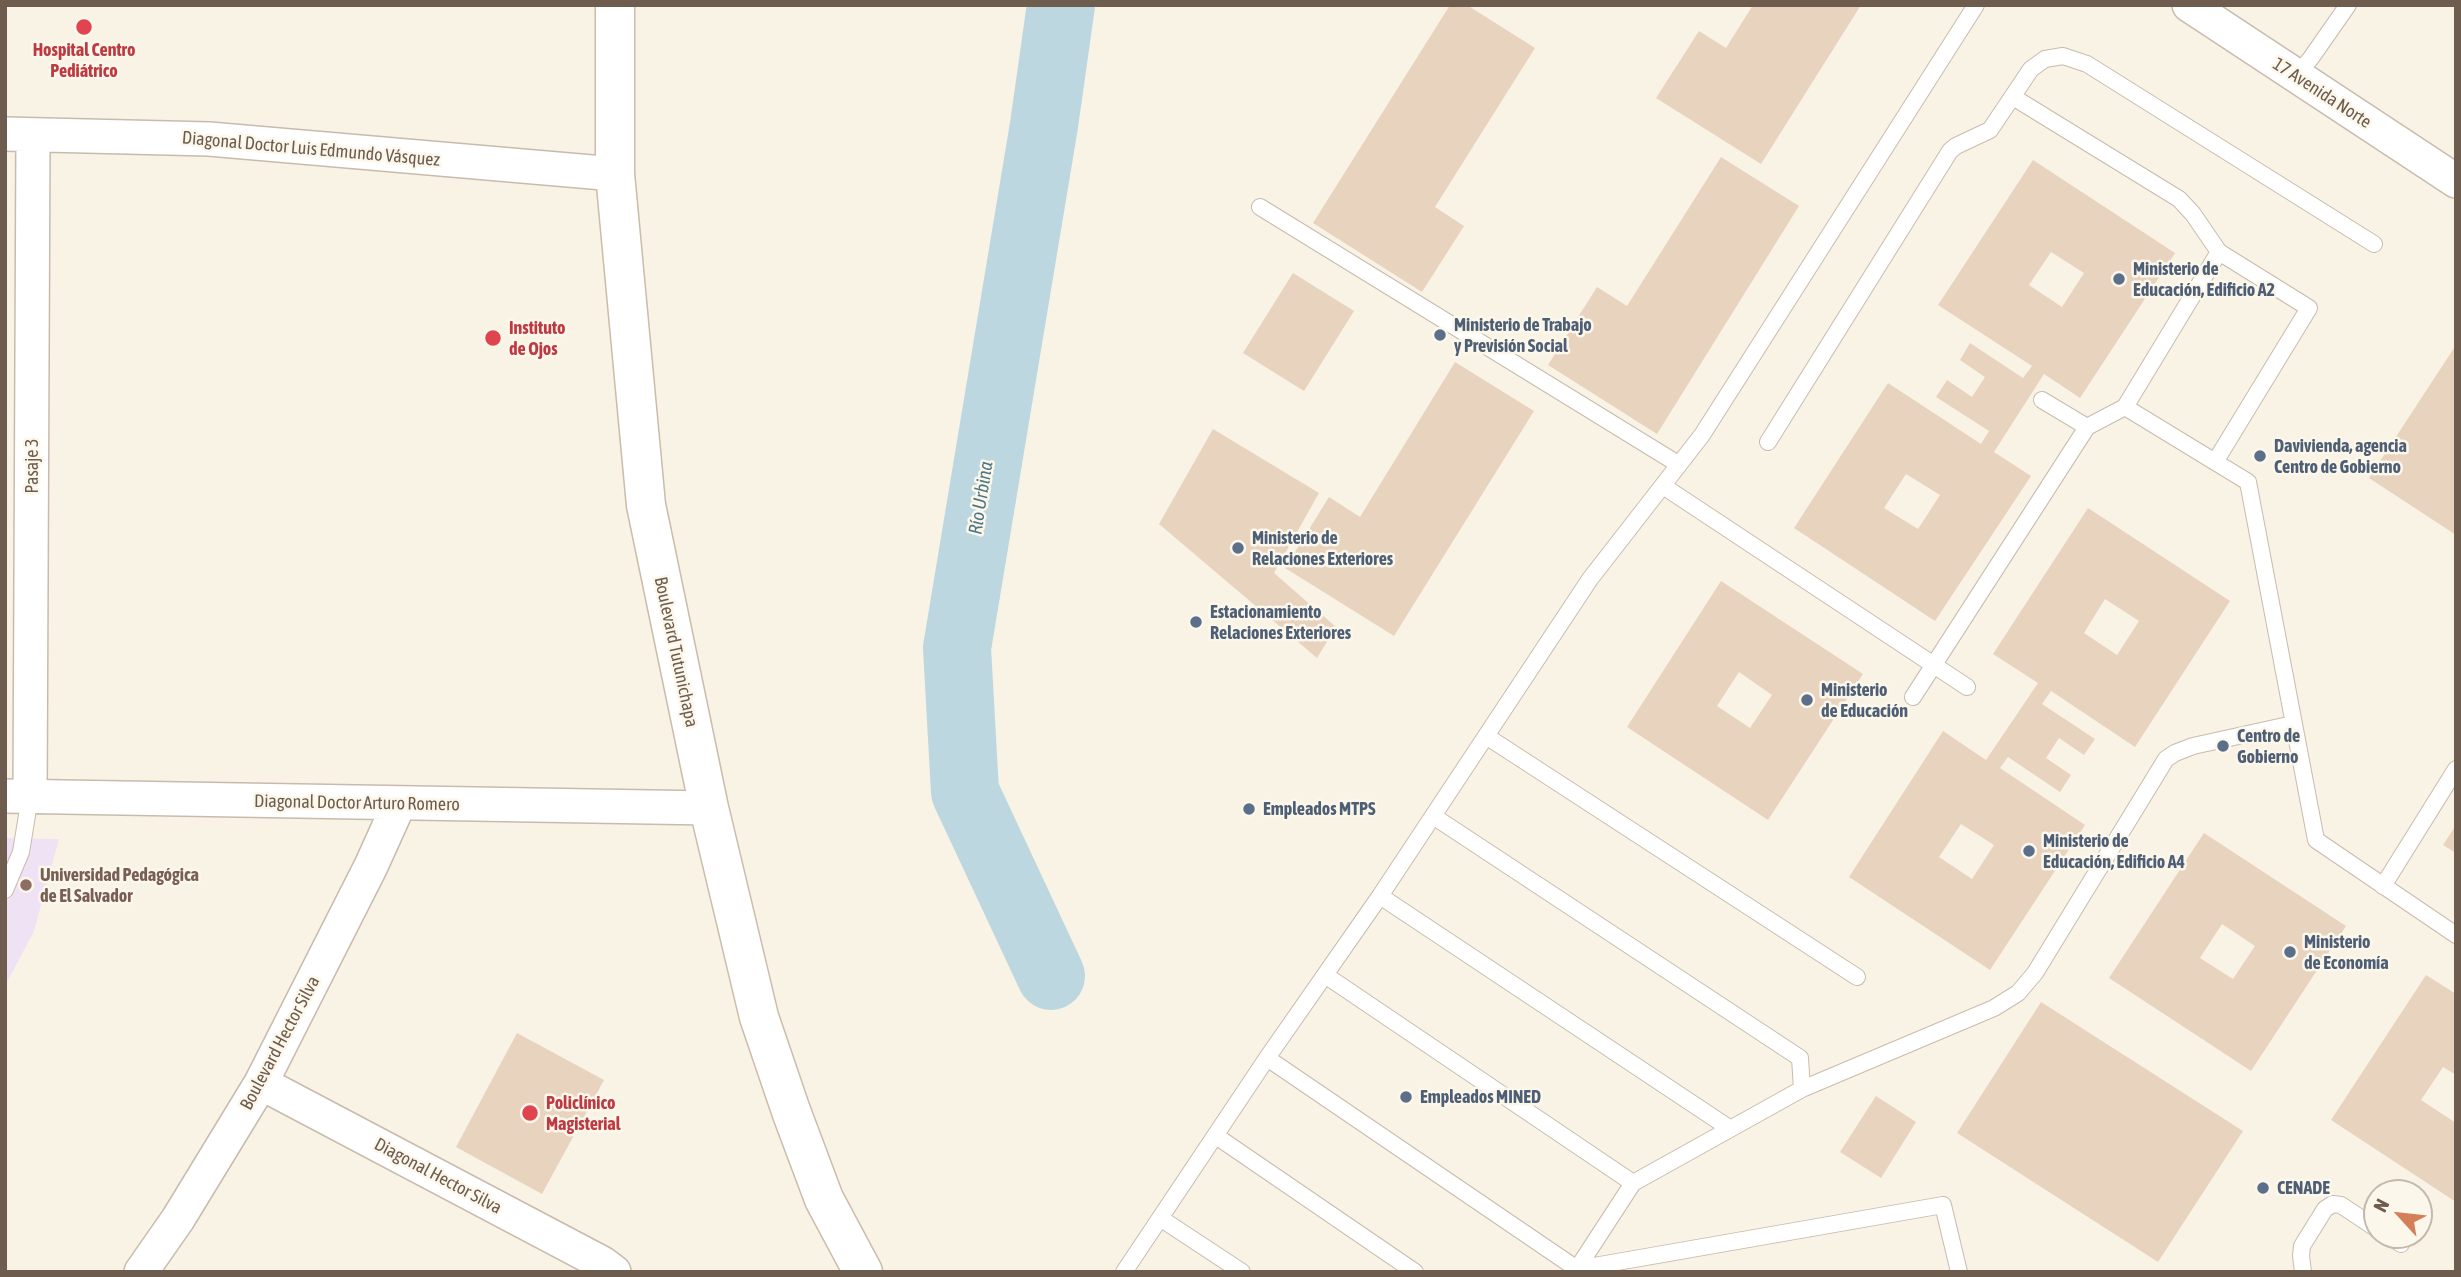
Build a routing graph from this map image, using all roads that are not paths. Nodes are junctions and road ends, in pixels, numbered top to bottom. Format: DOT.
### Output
graph roads {
  1 [pos="615,5"];
  2 [pos="1976,5"];
  3 [pos="2189,5"];
  4 [pos="2348,5"];
  5 [pos="2295,76"];
  6 [pos="2013,97"];
  7 [pos="19,135"];
  8 [pos="615,174"];
  9 [pos="2456,181"];
  10 [pos="1260,207"];
  11 [pos="2374,244"];
  12 [pos="2219,252"];
  13 [pos="2042,400"];
  14 [pos="2125,407"];
  15 [pos="2087,427"];
  16 [pos="1768,442"];
  17 [pos="2215,462"];
  18 [pos="1678,464"];
  19 [pos="1663,486"];
  20 [pos="1934,666"];
  21 [pos="1967,687"];
  22 [pos="1913,697"];
  23 [pos="2293,724"];
  24 [pos="1486,736"];
  25 [pos="2456,769"];
  26 [pos="18,796"];
  27 [pos="399,804"];
  28 [pos="709,808"];
  29 [pos="1433,816"];
  30 [pos="2383,886"];
  31 [pos="5,890"];
  32 [pos="1380,896"];
  33 [pos="2456,935"];
  34 [pos="1325,975"];
  35 [pos="1857,977"];
  36 [pos="1267,1058"];
  37 [pos="261,1083"];
  38 [pos="1802,1089"];
  39 [pos="1729,1128"];
  40 [pos="1216,1136"];
  41 [pos="1633,1182"];
  42 [pos="1160,1218"];
  43 [pos="2363,1220"];
  44 [pos="1576,1270"];
  45 [pos="141,1272"];
  46 [pos="614,1272"];
  47 [pos="863,1272"];
  48 [pos="1124,1272"];
  49 [pos="1242,1272"];
  50 [pos="1415,1272"];
  51 [pos="1959,1272"];
  52 [pos="2302,1272"];
  1 -- 8 [label="main road, Boulevard Tutunichapa"];
  2 -- 18 [label="lane"];
  3 -- 5 [label="street, 17 Avenida Norte"];
  4 -- 5 [label="lane"];
  5 -- 9 [label="street, 17 Avenida Norte"];
  6 -- 11 [label="lane"];
  6 -- 12 [label="lane"];
  6 -- 16 [label="lane"];
  7 -- 8 [label="street, Diagonal Doctor Luis Edmundo Vásquez"];
  7 -- 26 [label="street, Pasaje 3"];
  8 -- 28 [label="main road, Boulevard Tutunichapa"];
  10 -- 18 [label="lane"];
  12 -- 14 [label="lane"];
  12 -- 17 [label="lane"];
  13 -- 15 [label="lane"];
  14 -- 15 [label="lane"];
  14 -- 17 [label="lane"];
  15 -- 20 [label="lane"];
  17 -- 23 [label="lane"];
  18 -- 19 [label="lane"];
  19 -- 20 [label="lane"];
  19 -- 24 [label="lane"];
  20 -- 21 [label="lane"];
  20 -- 22 [label="lane"];
  23 -- 30 [label="lane"];
  23 -- 38 [label="lane"];
  24 -- 29 [label="lane"];
  24 -- 35 [label="lane"];
  25 -- 30 [label="lane"];
  26 -- 27 [label="street, Diagonal Doctor Arturo Romero"];
  26 -- 31 [label="lane"];
  27 -- 28 [label="street, Diagonal Doctor Arturo Romero"];
  27 -- 37 [label="street, Boulevard Hector Silva"];
  28 -- 47 [label="main road, Boulevard Tutunichapa"];
  29 -- 32 [label="lane"];
  29 -- 38 [label="lane"];
  30 -- 33 [label="lane"];
  32 -- 34 [label="lane"];
  32 -- 39 [label="lane"];
  34 -- 36 [label="lane"];
  34 -- 41 [label="lane"];
  36 -- 40 [label="lane"];
  36 -- 44 [label="lane"];
  37 -- 45 [label="street, Boulevard Hector Silva"];
  37 -- 46 [label="street, Diagonal Hector Silva"];
  38 -- 39 [label="lane"];
  39 -- 41 [label="lane"];
  40 -- 42 [label="lane"];
  40 -- 50 [label="lane"];
  41 -- 44 [label="lane"];
  42 -- 48 [label="lane"];
  42 -- 49 [label="lane"];
  43 -- 52 [label="lane"];
  44 -- 51 [label="lane"];
}
